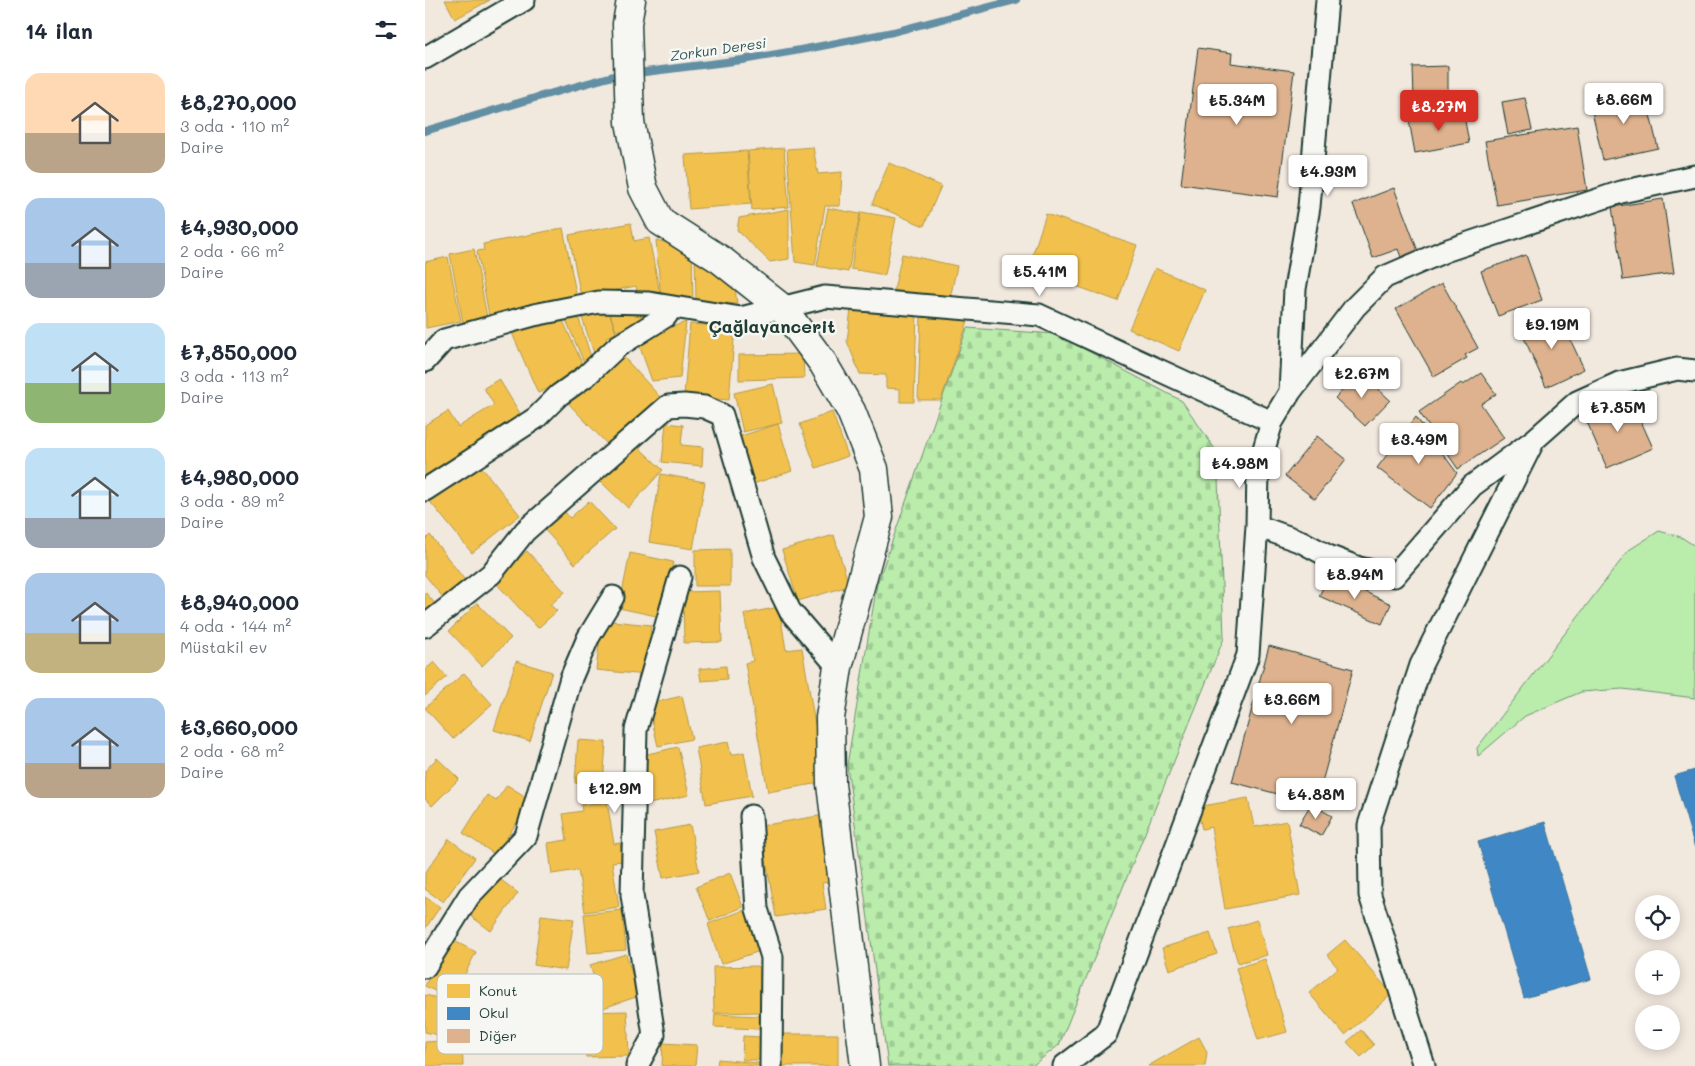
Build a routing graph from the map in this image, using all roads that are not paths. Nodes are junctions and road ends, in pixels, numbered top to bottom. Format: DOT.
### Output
graph roads {
  1 [pos="524,0"];
  2 [pos="1327,0"];
  3 [pos="629,12"];
  4 [pos="425,58"];
  5 [pos="1695,176"];
  6 [pos="672,306"];
  7 [pos="783,309"];
  8 [pos="425,361"];
  9 [pos="1695,371"];
  10 [pos="1290,392"];
  11 [pos="1272,422"];
  12 [pos="1534,440"];
  13 [pos="425,490"];
  14 [pos="1257,526"];
  15 [pos="680,577"];
  16 [pos="613,597"];
  17 [pos="425,626"];
  18 [pos="838,667"];
  19 [pos="751,816"];
  20 [pos="425,967"];
  21 [pos="637,1066"];
  22 [pos="771,1066"];
  23 [pos="865,1066"];
  24 [pos="1064,1066"];
  25 [pos="1424,1066"];
  1 -- 4 [label="street"];
  2 -- 10 [label="street"];
  3 -- 7 [label="main road"];
  5 -- 10 [label="street"];
  6 -- 7 [label="street"];
  6 -- 8 [label="street"];
  6 -- 13 [label="street"];
  7 -- 11 [label="street"];
  7 -- 18 [label="main road"];
  9 -- 12 [label="street"];
  10 -- 11 [label="street"];
  11 -- 14 [label="street"];
  12 -- 14 [label="street"];
  12 -- 25 [label="street"];
  14 -- 24 [label="street"];
  15 -- 21 [label="street"];
  16 -- 20 [label="street"];
  17 -- 18 [label="street"];
  18 -- 23 [label="main road"];
  19 -- 22 [label="street"];
}
